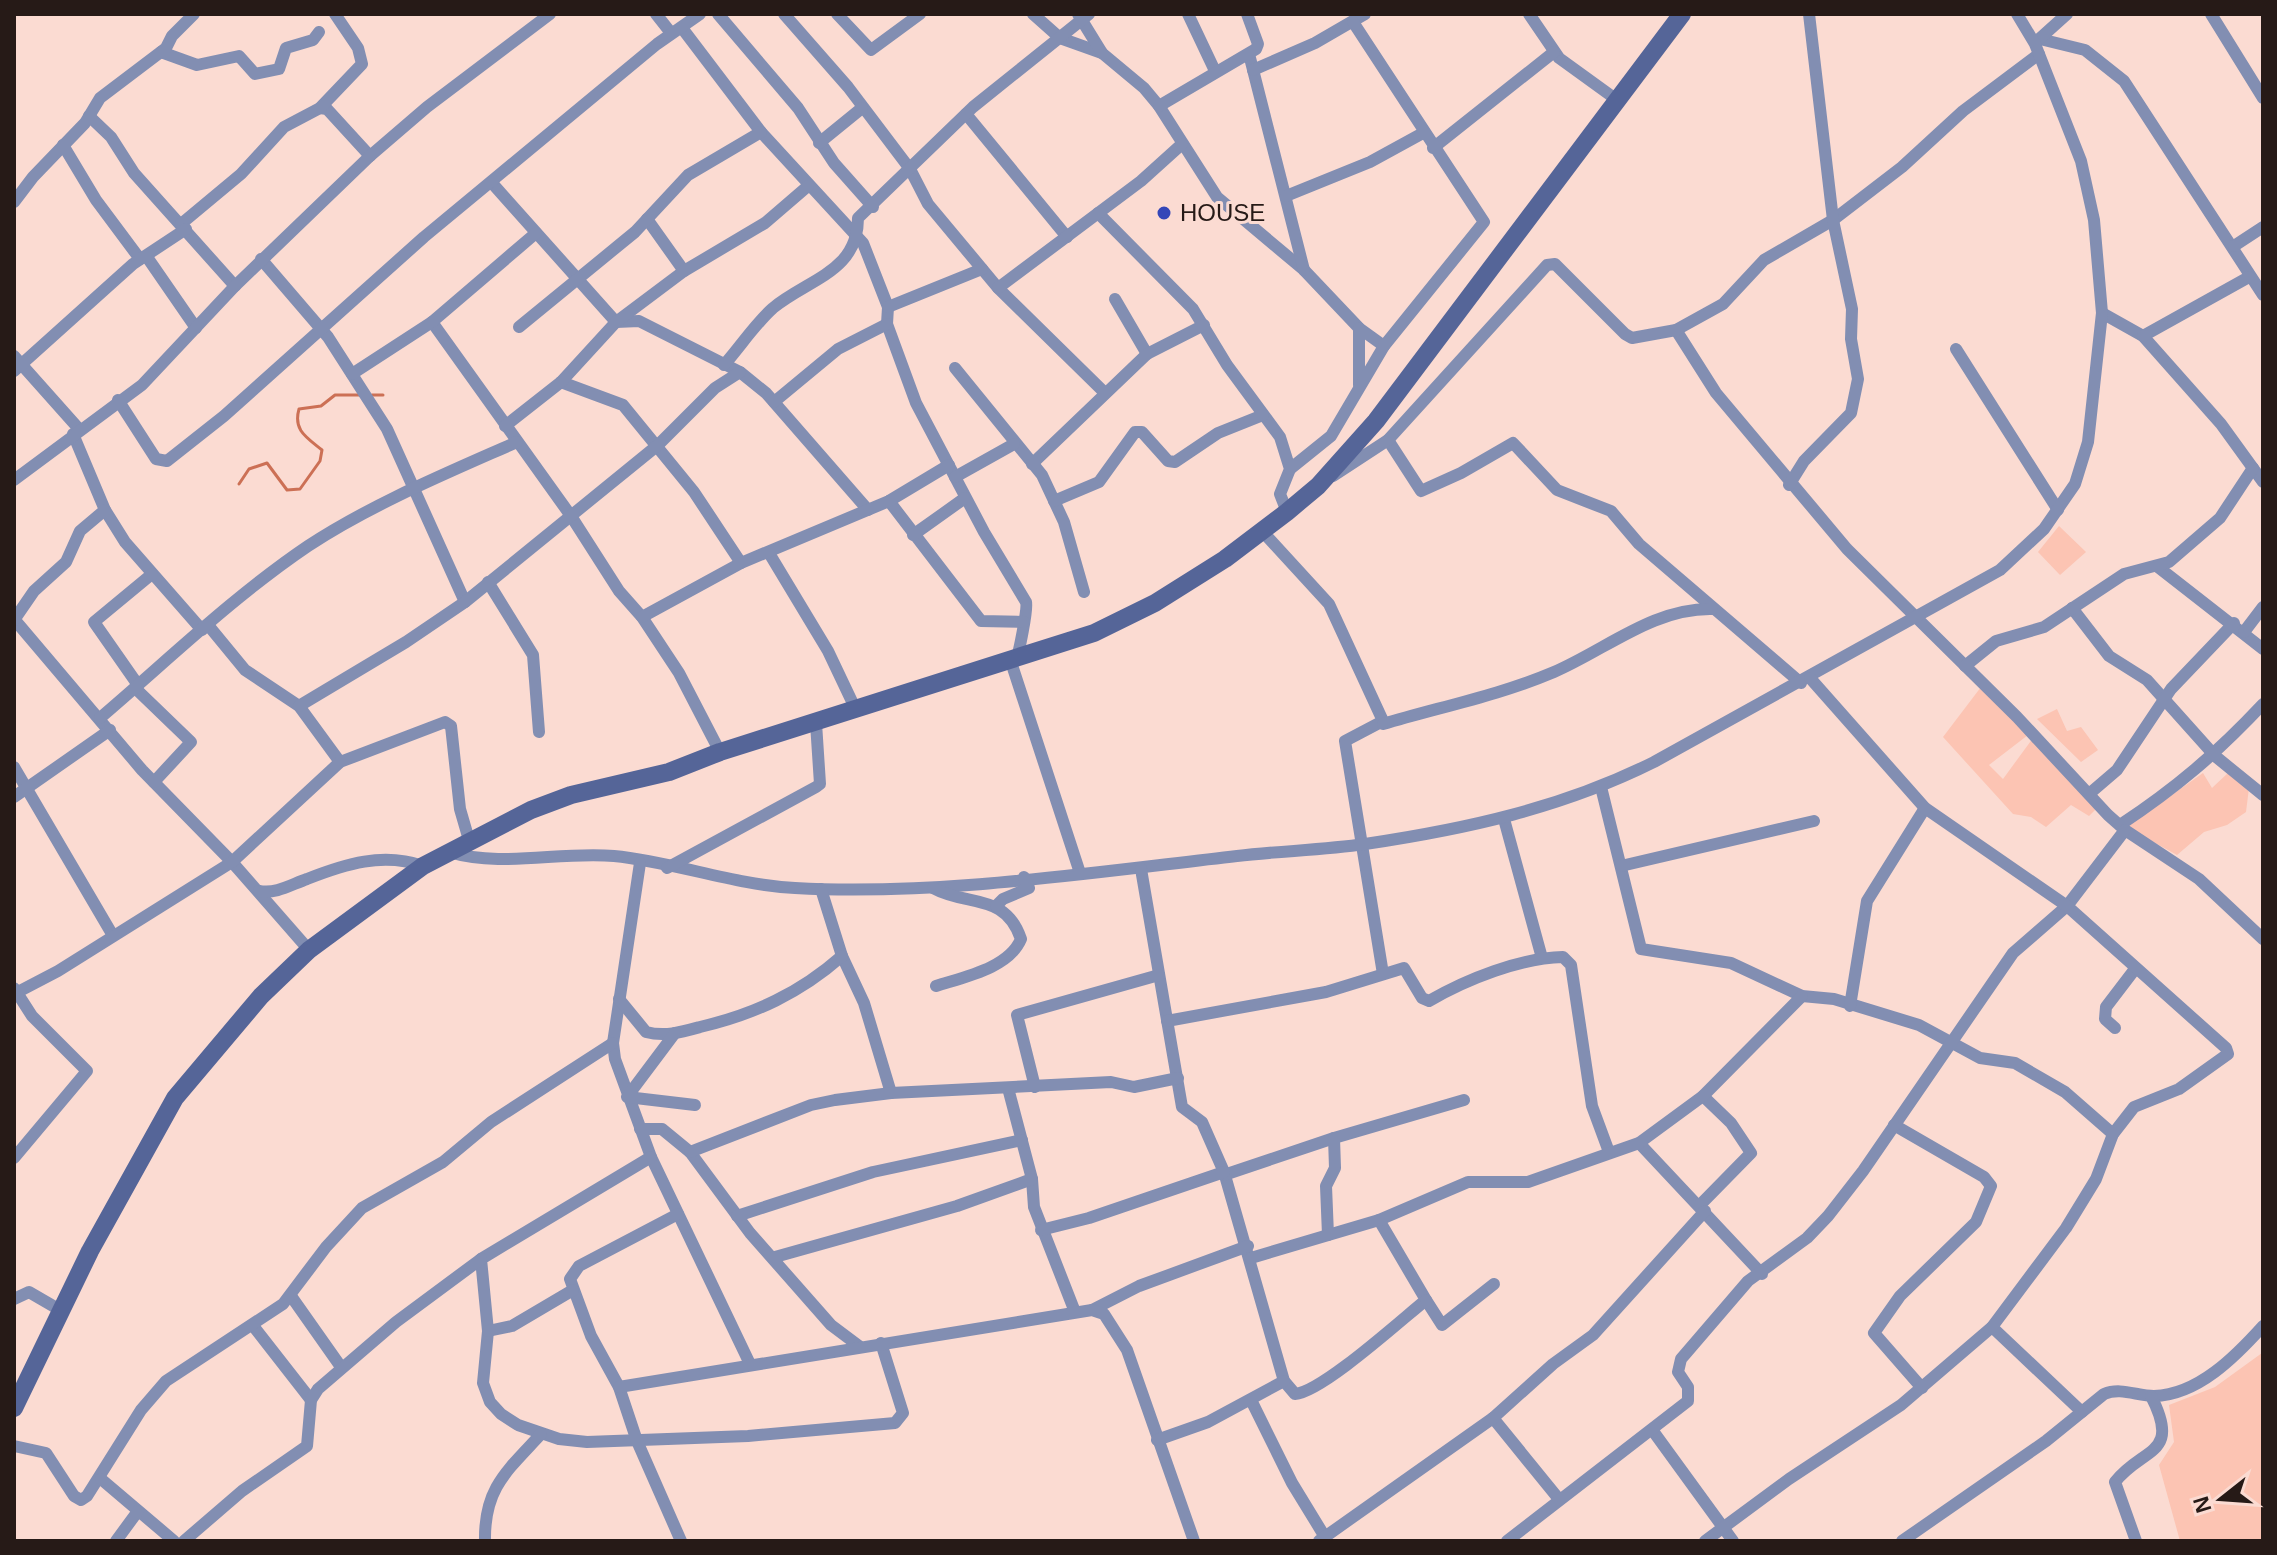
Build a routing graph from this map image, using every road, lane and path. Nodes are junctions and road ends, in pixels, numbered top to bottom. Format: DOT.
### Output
graph roads {
  1 [pos="194,14"];
  2 [pos="335,14"];
  3 [pos="550,14"];
  4 [pos="656,14"];
  5 [pos="700,14"];
  6 [pos="718,14"];
  7 [pos="784,14"];
  8 [pos="837,14"];
  9 [pos="920,14"];
  10 [pos="1033,14"];
  11 [pos="1188,14"];
  12 [pos="1247,14"];
  13 [pos="1365,14"];
  14 [pos="1529,14"];
  15 [pos="1682,14"];
  16 [pos="1809,14"];
  17 [pos="2017,14"];
  18 [pos="2067,14"];
  19 [pos="2211,14"];
  20 [pos="1082,16"];
  21 [pos="1353,22"];
  22 [pos="676,30"];
  23 [pos="319,32"];
  24 [pos="1060,38"];
  25 [pos="2038,46"];
  26 [pos="161,52"];
  27 [pos="1554,52"];
  28 [pos="1102,53"];
  29 [pos="1249,54"];
  30 [pos="1253,70"];
  31 [pos="1215,71"];
  32 [pos="2263,98"];
  33 [pos="1617,100"];
  34 [pos="1159,106"];
  35 [pos="320,108"];
  36 [pos="862,108"];
  37 [pos="966,114"];
  38 [pos="89,116"];
  39 [pos="761,132"];
  40 [pos="1423,133"];
  41 [pos="819,143"];
  42 [pos="1182,144"];
  43 [pos="63,145"];
  44 [pos="1433,148"];
  45 [pos="370,156"];
  46 [pos="910,169"];
  47 [pos="492,183"];
  48 [pos="808,186"];
  49 [pos="1286,196"];
  50 [pos="14,202"];
  51 [pos="873,207"];
  52 [pos="1098,213"];
  53 [pos="647,219"];
  54 [pos="1833,220"];
  55 [pos="183,227"];
  56 [pos="2263,227"];
  57 [pos="536,233"];
  58 [pos="1067,237"];
  59 [pos="858,239"];
  60 [pos="2234,246"];
  61 [pos="144,258"];
  62 [pos="261,259"];
  63 [pos="982,269"];
  64 [pos="1304,270"];
  65 [pos="684,271"];
  66 [pos="2249,277"];
  67 [pos="577,278"];
  68 [pos="235,286"];
  69 [pos="998,288"];
  70 [pos="2263,295"];
  71 [pos="1115,299"];
  72 [pos="888,307"];
  73 [pos="2102,313"];
  74 [pos="432,322"];
  75 [pos="616,322"];
  76 [pos="887,324"];
  77 [pos="1204,325"];
  78 [pos="519,327"];
  79 [pos="196,328"];
  80 [pos="1359,328"];
  81 [pos="319,329"];
  82 [pos="1676,330"];
  83 [pos="2143,336"];
  84 [pos="1384,346"];
  85 [pos="1956,349"];
  86 [pos="1147,354"];
  87 [pos="17,364"];
  88 [pos="724,365"];
  89 [pos="955,368"];
  90 [pos="740,372"];
  91 [pos="352,374"];
  92 [pos="561,382"];
  93 [pos="1359,386"];
  94 [pos="1105,393"];
  95 [pos="118,400"];
  96 [pos="774,402"];
  97 [pos="1263,415"];
  98 [pos="505,426"];
  99 [pos="76,432"];
  100 [pos="1388,440"];
  101 [pos="517,442"];
  102 [pos="1014,444"];
  103 [pos="658,445"];
  104 [pos="1032,464"];
  105 [pos="2253,468"];
  106 [pos="1290,469"];
  107 [pos="952,471"];
  108 [pos="14,480"];
  109 [pos="2263,482"];
  110 [pos="1789,485"];
  111 [pos="1318,486"];
  112 [pos="412,491"];
  113 [pos="965,498"];
  114 [pos="889,501"];
  115 [pos="1054,501"];
  116 [pos="105,510"];
  117 [pos="868,510"];
  118 [pos="2058,510"];
  119 [pos="1287,512"];
  120 [pos="571,516"];
  121 [pos="1262,531"];
  122 [pos="913,535"];
  123 [pos="769,553"];
  124 [pos="741,563"];
  125 [pos="2158,567"];
  126 [pos="152,574"];
  127 [pos="488,582"];
  128 [pos="1084,592"];
  129 [pos="465,602"];
  130 [pos="2263,607"];
  131 [pos="2072,608"];
  132 [pos="1712,609"];
  133 [pos="642,617"];
  134 [pos="14,619"];
  135 [pos="1917,619"];
  136 [pos="1024,622"];
  137 [pos="205,627"];
  138 [pos="2239,628"];
  139 [pos="2263,649"];
  140 [pos="1014,661"];
  141 [pos="1965,666"];
  142 [pos="1806,680"];
  143 [pos="137,686"];
  144 [pos="2164,700"];
  145 [pos="2263,704"];
  146 [pos="299,706"];
  147 [pos="856,710"];
  148 [pos="100,718"];
  149 [pos="816,723"];
  150 [pos="1383,724"];
  151 [pos="110,730"];
  152 [pos="539,732"];
  153 [pos="720,752"];
  154 [pos="2215,756"];
  155 [pos="340,762"];
  156 [pos="14,767"];
  157 [pos="154,782"];
  158 [pos="1601,787"];
  159 [pos="26,788"];
  160 [pos="2089,794"];
  161 [pos="2263,795"];
  162 [pos="14,797"];
  163 [pos="1925,808"];
  164 [pos="1504,819"];
  165 [pos="1814,821"];
  166 [pos="2122,828"];
  167 [pos="469,840"];
  168 [pos="1363,845"];
  169 [pos="449,852"];
  170 [pos="232,862"];
  171 [pos="640,863"];
  172 [pos="423,866"];
  173 [pos="1621,866"];
  174 [pos="667,868"];
  175 [pos="1141,869"];
  176 [pos="1080,873"];
  177 [pos="1024,877"];
  178 [pos="930,886"];
  179 [pos="821,889"];
  180 [pos="259,891"];
  181 [pos="996,906"];
  182 [pos="2067,906"];
  183 [pos="112,934"];
  184 [pos="2263,939"];
  185 [pos="309,950"];
  186 [pos="842,956"];
  187 [pos="1542,958"];
  188 [pos="2135,969"];
  189 [pos="1383,974"];
  190 [pos="1159,975"];
  191 [pos="936,986"];
  192 [pos="15,992"];
  193 [pos="1802,996"];
  194 [pos="619,999"];
  195 [pos="1850,1006"];
  196 [pos="1167,1021"];
  197 [pos="2115,1028"];
  198 [pos="675,1033"];
  199 [pos="1950,1041"];
  200 [pos="613,1043"];
  201 [pos="1178,1078"];
  202 [pos="1035,1087"];
  203 [pos="1008,1088"];
  204 [pos="891,1093"];
  205 [pos="1703,1096"];
  206 [pos="627,1097"];
  207 [pos="1464,1100"];
  208 [pos="695,1105"];
  209 [pos="1894,1125"];
  210 [pos="640,1129"];
  211 [pos="2113,1134"];
  212 [pos="1334,1138"];
  213 [pos="1022,1140"];
  214 [pos="1639,1143"];
  215 [pos="690,1152"];
  216 [pos="1609,1152"];
  217 [pos="651,1157"];
  218 [pos="14,1158"];
  219 [pos="1224,1174"];
  220 [pos="1032,1179"];
  221 [pos="1702,1208"];
  222 [pos="678,1214"];
  223 [pos="737,1216"];
  224 [pos="1379,1220"];
  225 [pos="1041,1230"];
  226 [pos="1328,1235"];
  227 [pos="1250,1252"];
  228 [pos="775,1257"];
  229 [pos="481,1259"];
  230 [pos="1762,1274"];
  231 [pos="1494,1284"];
  232 [pos="573,1290"];
  233 [pos="291,1296"];
  234 [pos="14,1299"];
  235 [pos="1426,1300"];
  236 [pos="60,1310"];
  237 [pos="1092,1310"];
  238 [pos="1075,1312"];
  239 [pos="2263,1326"];
  240 [pos="254,1327"];
  241 [pos="1992,1327"];
  242 [pos="488,1331"];
  243 [pos="881,1343"];
  244 [pos="859,1346"];
  245 [pos="750,1364"];
  246 [pos="341,1367"];
  247 [pos="1284,1381"];
  248 [pos="619,1387"];
  249 [pos="1922,1388"];
  250 [pos="2151,1396"];
  251 [pos="311,1400"];
  252 [pos="1251,1400"];
  253 [pos="14,1408"];
  254 [pos="2082,1412"];
  255 [pos="1493,1418"];
  256 [pos="1653,1431"];
  257 [pos="541,1434"];
  258 [pos="1157,1440"];
  259 [pos="637,1441"];
  260 [pos="14,1446"];
  261 [pos="101,1479"];
  262 [pos="1558,1498"];
  263 [pos="138,1511"];
  264 [pos="1725,1527"];
  265 [pos="1322,1539"];
  266 [pos="116,1541"];
  267 [pos="174,1541"];
  268 [pos="184,1541"];
  269 [pos="485,1541"];
  270 [pos="681,1541"];
  271 [pos="1194,1541"];
  272 [pos="1507,1541"];
  273 [pos="1705,1541"];
  274 [pos="1733,1541"];
  275 [pos="1902,1541"];
  276 [pos="2136,1541"];
  1 -- 26 [label="street"];
  2 -- 35 [label="street"];
  3 -- 45 [label="street"];
  4 -- 22 [label="street"];
  5 -- 22 [label="street"];
  6 -- 41 [label="street"];
  7 -- 36 [label="street"];
  8 -- 9 [label="street"];
  10 -- 24 [label="street"];
  11 -- 31 [label="street"];
  12 -- 29 [label="street"];
  13 -- 21 [label="street"];
  14 -- 27 [label="street"];
  15 -- 33 [label="main road"];
  16 -- 54 [label="street"];
  17 -- 25 [label="street"];
  18 -- 25 [label="street"];
  19 -- 32 [label="street"];
  20 -- 24 [label="street"];
  20 -- 28 [label="street"];
  21 -- 30 [label="street"];
  21 -- 40 [label="street"];
  22 -- 39 [label="street"];
  22 -- 47 [label="street"];
  23 -- 26 [label="street"];
  24 -- 28 [label="street"];
  24 -- 37 [label="street"];
  25 -- 54 [label="street"];
  25 -- 60 [label="street"];
  25 -- 73 [label="street"];
  26 -- 38 [label="street"];
  27 -- 33 [label="street"];
  27 -- 44 [label="street"];
  28 -- 34 [label="street"];
  29 -- 30 [label="street"];
  29 -- 31 [label="street"];
  30 -- 49 [label="street"];
  31 -- 34 [label="street"];
  33 -- 111 [label="main road"];
  34 -- 42 [label="street"];
  35 -- 45 [label="street"];
  35 -- 55 [label="street"];
  36 -- 41 [label="street"];
  36 -- 46 [label="street"];
  37 -- 46 [label="street"];
  37 -- 58 [label="street"];
  38 -- 43 [label="street"];
  38 -- 55 [label="street"];
  39 -- 48 [label="street"];
  39 -- 53 [label="street"];
  40 -- 44 [label="street"];
  40 -- 49 [label="street"];
  41 -- 51 [label="street"];
  42 -- 52 [label="street"];
  42 -- 64 [label="street"];
  43 -- 50 [label="street"];
  43 -- 61 [label="street"];
  44 -- 84 [label="street"];
  45 -- 62 [label="street"];
  46 -- 51 [label="street"];
  46 -- 63 [label="street"];
  47 -- 57 [label="street"];
  47 -- 81 [label="street"];
  48 -- 59 [label="street"];
  48 -- 65 [label="street"];
  49 -- 64 [label="street"];
  51 -- 59 [label="street"];
  52 -- 58 [label="street"];
  52 -- 77 [label="street"];
  53 -- 65 [label="street"];
  53 -- 67 [label="street"];
  54 -- 82 [label="street"];
  54 -- 110 [label="street"];
  55 -- 61 [label="street"];
  55 -- 68 [label="street"];
  56 -- 60 [label="street"];
  57 -- 67 [label="street"];
  57 -- 74 [label="street"];
  58 -- 69 [label="street"];
  59 -- 72 [label="street"];
  59 -- 88 [label="street"];
  60 -- 66 [label="street"];
  61 -- 79 [label="street"];
  61 -- 87 [label="street"];
  62 -- 68 [label="street"];
  62 -- 81 [label="street"];
  63 -- 69 [label="street"];
  63 -- 72 [label="street"];
  64 -- 80 [label="street"];
  65 -- 75 [label="street"];
  66 -- 70 [label="street"];
  66 -- 83 [label="street"];
  67 -- 75 [label="street"];
  67 -- 78 [label="street"];
  68 -- 79 [label="street"];
  69 -- 94 [label="street"];
  71 -- 86 [label="street"];
  72 -- 76 [label="street"];
  73 -- 83 [label="street"];
  73 -- 118 [label="street"];
  74 -- 91 [label="street"];
  74 -- 98 [label="street"];
  75 -- 88 [label="street"];
  75 -- 92 [label="street"];
  76 -- 96 [label="street"];
  76 -- 107 [label="street"];
  77 -- 86 [label="street"];
  77 -- 97 [label="street"];
  79 -- 95 [label="street"];
  80 -- 84 [label="street"];
  80 -- 93 [label="street"];
  81 -- 91 [label="street"];
  81 -- 95 [label="street"];
  82 -- 100 [label="street"];
  82 -- 110 [label="street"];
  83 -- 105 [label="street"];
  84 -- 93 [label="street"];
  85 -- 118 [label="street"];
  86 -- 94 [label="street"];
  87 -- 99 [label="street"];
  88 -- 90 [label="street"];
  89 -- 102 [label="street"];
  90 -- 96 [label="street"];
  90 -- 103 [label="street"];
  91 -- 112 [label="street"];
  92 -- 98 [label="street"];
  92 -- 103 [label="street"];
  93 -- 106 [label="street"];
  94 -- 104 [label="street"];
  95 -- 99 [label="street"];
  96 -- 117 [label="street"];
  97 -- 106 [label="street"];
  97 -- 115 [label="street"];
  98 -- 101 [label="street"];
  99 -- 108 [label="street"];
  99 -- 116 [label="street"];
  100 -- 111 [label="street"];
  100 -- 132 [label="street"];
  101 -- 112 [label="street"];
  101 -- 120 [label="street"];
  102 -- 104 [label="street"];
  102 -- 107 [label="street"];
  103 -- 120 [label="street"];
  103 -- 124 [label="street"];
  104 -- 115 [label="street"];
  105 -- 109 [label="street"];
  105 -- 125 [label="street"];
  106 -- 119 [label="street"];
  107 -- 113 [label="street"];
  107 -- 114 [label="street"];
  110 -- 135 [label="street"];
  111 -- 119 [label="main road"];
  112 -- 129 [label="street"];
  112 -- 137 [label="street"];
  113 -- 122 [label="street"];
  113 -- 136 [label="street"];
  114 -- 117 [label="street"];
  114 -- 122 [label="street"];
  115 -- 128 [label="street"];
  116 -- 126 [label="street"];
  116 -- 134 [label="street"];
  117 -- 123 [label="street"];
  118 -- 135 [label="street"];
  119 -- 121 [label="main road"];
  120 -- 127 [label="street"];
  120 -- 133 [label="street"];
  121 -- 140 [label="main road"];
  121 -- 150 [label="street"];
  122 -- 136 [label="street"];
  123 -- 124 [label="street"];
  123 -- 147 [label="street"];
  124 -- 133 [label="street"];
  125 -- 131 [label="street"];
  125 -- 138 [label="street"];
  126 -- 137 [label="street"];
  126 -- 143 [label="street"];
  127 -- 129 [label="street"];
  127 -- 152 [label="street"];
  129 -- 146 [label="street"];
  130 -- 138 [label="street"];
  131 -- 141 [label="street"];
  131 -- 144 [label="street"];
  132 -- 142 [label="street"];
  132 -- 150 [label="street"];
  133 -- 153 [label="street"];
  134 -- 148 [label="street"];
  135 -- 141 [label="street"];
  135 -- 142 [label="street"];
  136 -- 140 [label="street"];
  137 -- 143 [label="street"];
  137 -- 146 [label="street"];
  138 -- 139 [label="street"];
  138 -- 144 [label="street"];
  140 -- 147 [label="main road"];
  140 -- 176 [label="street"];
  141 -- 160 [label="street"];
  142 -- 158 [label="street"];
  142 -- 163 [label="street"];
  143 -- 148 [label="street"];
  143 -- 157 [label="street"];
  144 -- 154 [label="street"];
  144 -- 160 [label="street"];
  145 -- 154 [label="street"];
  146 -- 155 [label="street"];
  147 -- 149 [label="main road"];
  148 -- 151 [label="street"];
  149 -- 153 [label="main road"];
  149 -- 174 [label="street"];
  150 -- 168 [label="street"];
  151 -- 157 [label="street"];
  151 -- 159 [label="street"];
  153 -- 167 [label="main road"];
  154 -- 161 [label="street"];
  154 -- 166 [label="street"];
  155 -- 167 [label="street"];
  155 -- 170 [label="street"];
  156 -- 159 [label="street"];
  157 -- 170 [label="street"];
  158 -- 164 [label="street"];
  158 -- 173 [label="street"];
  159 -- 162 [label="street"];
  159 -- 183 [label="street"];
  160 -- 166 [label="street"];
  163 -- 182 [label="street"];
  163 -- 195 [label="street"];
  164 -- 168 [label="street"];
  164 -- 187 [label="street"];
  165 -- 173 [label="street"];
  166 -- 182 [label="street"];
  166 -- 184 [label="street"];
  167 -- 169 [label="main road"];
  168 -- 175 [label="street"];
  168 -- 189 [label="street"];
  169 -- 171 [label="street"];
  169 -- 172 [label="main road"];
  170 -- 180 [label="street"];
  170 -- 183 [label="street"];
  171 -- 174 [label="street"];
  171 -- 194 [label="street"];
  172 -- 180 [label="street"];
  172 -- 185 [label="main road"];
  173 -- 193 [label="street"];
  174 -- 179 [label="street"];
  175 -- 176 [label="street"];
  175 -- 190 [label="street"];
  176 -- 177 [label="street"];
  177 -- 178 [label="street"];
  177 -- 181 [label="street"];
  178 -- 179 [label="street"];
  178 -- 181 [label="street"];
  179 -- 186 [label="street"];
  180 -- 185 [label="street"];
  181 -- 191 [label="street"];
  182 -- 188 [label="street"];
  182 -- 199 [label="street"];
  183 -- 192 [label="street"];
  185 -- 236 [label="main road"];
  186 -- 198 [label="street"];
  186 -- 204 [label="street"];
  187 -- 189 [label="street"];
  187 -- 216 [label="street"];
  188 -- 197 [label="street"];
  188 -- 211 [label="street"];
  189 -- 196 [label="street"];
  190 -- 196 [label="street"];
  190 -- 202 [label="street"];
  192 -- 218 [label="street"];
  193 -- 195 [label="street"];
  193 -- 205 [label="street"];
  194 -- 198 [label="street"];
  194 -- 200 [label="street"];
  195 -- 199 [label="street"];
  196 -- 201 [label="street"];
  198 -- 206 [label="street"];
  199 -- 209 [label="street"];
  199 -- 211 [label="street"];
  200 -- 206 [label="street"];
  200 -- 233 [label="street"];
  201 -- 202 [label="street"];
  201 -- 219 [label="street"];
  202 -- 203 [label="street"];
  203 -- 204 [label="street"];
  203 -- 213 [label="street"];
  204 -- 215 [label="street"];
  205 -- 214 [label="street"];
  205 -- 221 [label="street"];
  206 -- 208 [label="street"];
  206 -- 210 [label="street"];
  207 -- 212 [label="street"];
  209 -- 230 [label="street"];
  209 -- 249 [label="street"];
  210 -- 215 [label="street"];
  210 -- 217 [label="street"];
  211 -- 241 [label="street"];
  212 -- 219 [label="street"];
  212 -- 226 [label="street"];
  213 -- 220 [label="street"];
  213 -- 223 [label="street"];
  214 -- 216 [label="street"];
  214 -- 221 [label="street"];
  215 -- 223 [label="street"];
  216 -- 224 [label="street"];
  217 -- 222 [label="street"];
  217 -- 229 [label="street"];
  219 -- 225 [label="street"];
  219 -- 227 [label="street"];
  220 -- 225 [label="street"];
  220 -- 228 [label="street"];
  221 -- 230 [label="street"];
  221 -- 255 [label="street"];
  222 -- 232 [label="street"];
  222 -- 245 [label="street"];
  223 -- 228 [label="street"];
  224 -- 226 [label="street"];
  224 -- 235 [label="street"];
  225 -- 238 [label="street"];
  226 -- 227 [label="street"];
  227 -- 237 [label="street"];
  227 -- 247 [label="street"];
  228 -- 244 [label="street"];
  229 -- 242 [label="street"];
  229 -- 246 [label="street"];
  230 -- 256 [label="street"];
  231 -- 235 [label="street"];
  232 -- 242 [label="street"];
  232 -- 248 [label="street"];
  233 -- 240 [label="street"];
  233 -- 246 [label="street"];
  234 -- 236 [label="street"];
  235 -- 247 [label="street"];
  236 -- 253 [label="main road"];
  237 -- 238 [label="street"];
  237 -- 258 [label="street"];
  238 -- 243 [label="street"];
  239 -- 250 [label="street"];
  240 -- 251 [label="street"];
  240 -- 261 [label="street"];
  241 -- 249 [label="street"];
  241 -- 254 [label="street"];
  242 -- 257 [label="street"];
  243 -- 244 [label="street"];
  243 -- 259 [label="street"];
  244 -- 245 [label="street"];
  245 -- 248 [label="street"];
  246 -- 251 [label="street"];
  247 -- 252 [label="street"];
  248 -- 259 [label="street"];
  249 -- 264 [label="street"];
  250 -- 254 [label="street"];
  250 -- 276 [label="street"];
  251 -- 268 [label="street"];
  252 -- 258 [label="street"];
  252 -- 265 [label="street"];
  254 -- 275 [label="street"];
  255 -- 262 [label="street"];
  255 -- 265 [label="street"];
  256 -- 262 [label="street"];
  256 -- 264 [label="street"];
  257 -- 259 [label="street"];
  257 -- 269 [label="street"];
  258 -- 271 [label="street"];
  259 -- 270 [label="street"];
  260 -- 261 [label="street"];
  261 -- 263 [label="street"];
  262 -- 272 [label="street"];
  263 -- 266 [label="street"];
  263 -- 267 [label="street"];
  264 -- 273 [label="street"];
  264 -- 274 [label="street"];
}
